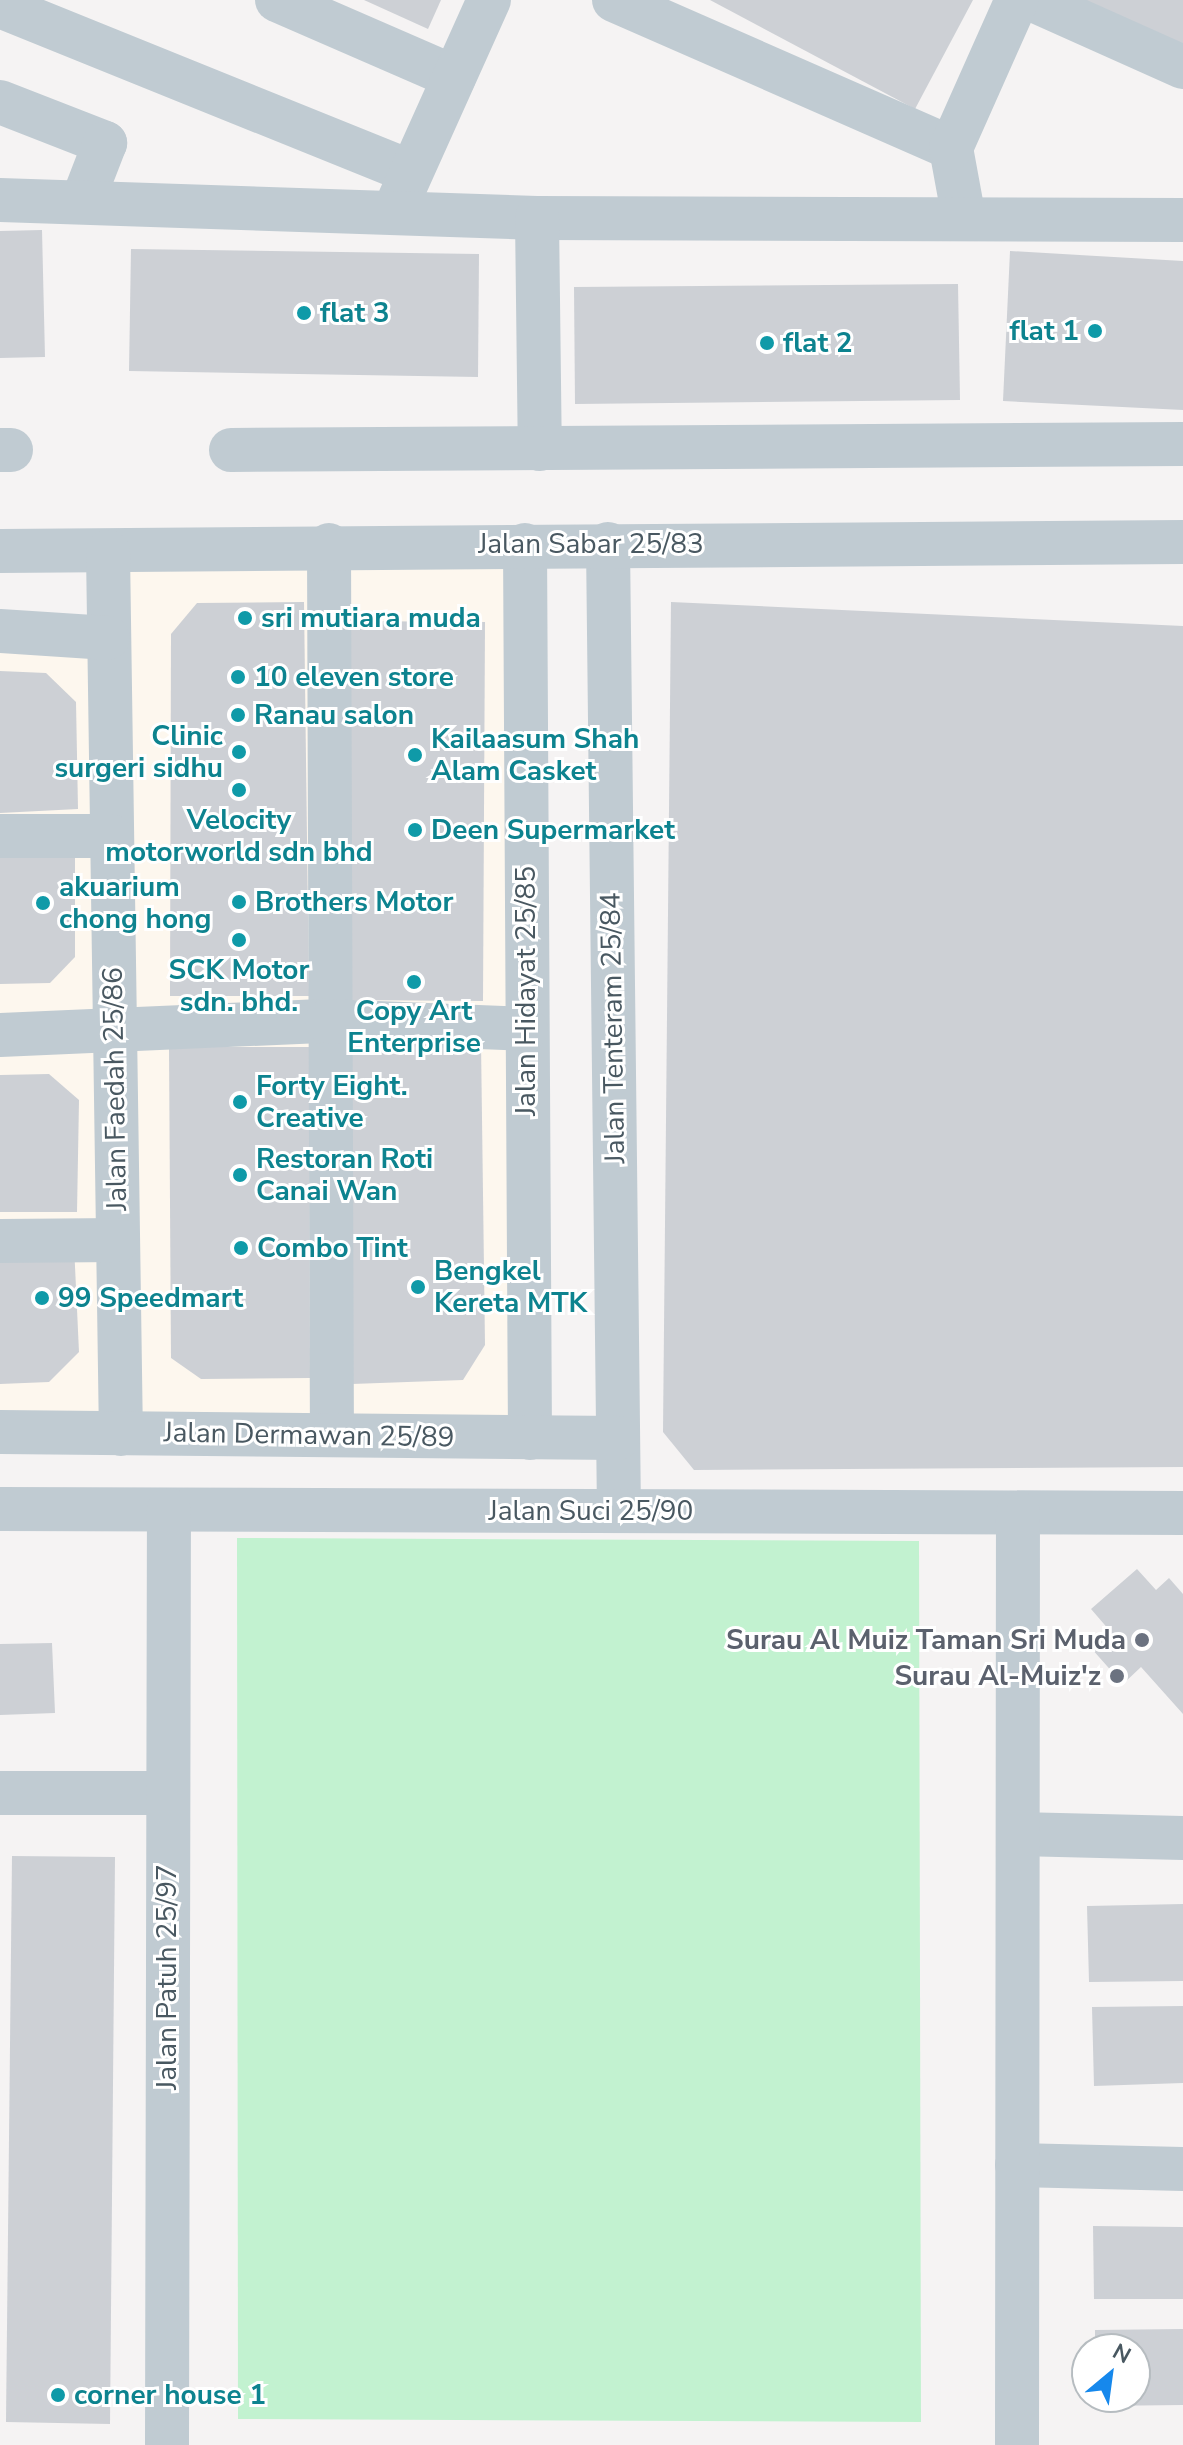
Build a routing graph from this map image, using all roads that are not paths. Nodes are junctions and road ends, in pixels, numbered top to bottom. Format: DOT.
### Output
graph roads {
  1 [pos="277,0"];
  2 [pos="489,0"];
  3 [pos="614,0"];
  4 [pos="1017,0"];
  5 [pos="1033,0"];
  6 [pos="0,6"];
  7 [pos="1183,67"];
  8 [pos="454,77"];
  9 [pos="0,102"];
  10 [pos="951,148"];
  11 [pos="411,172"];
  12 [pos="0,200"];
  13 [pos="83,200"];
  14 [pos="394,212"];
  15 [pos="537,218"];
  16 [pos="964,219"];
  17 [pos="1183,220"];
  18 [pos="1183,444"];
  19 [pos="540,449"];
  20 [pos="231,450"];
  21 [pos="1183,542"];
  22 [pos="608,544"];
  23 [pos="329,545"];
  24 [pos="525,545"];
  25 [pos="0,551"];
  26 [pos="108,552"];
  27 [pos="0,631"];
  28 [pos="108,638"];
  29 [pos="0,836"];
  30 [pos="111,836"];
  31 [pos="327,1021"];
  32 [pos="526,1029"];
  33 [pos="114,1034"];
  34 [pos="0,1035"];
  35 [pos="118,1240"];
  36 [pos="0,1241"];
  37 [pos="0,1432"];
  38 [pos="121,1434"];
  39 [pos="332,1434"];
  40 [pos="530,1438"];
  41 [pos="618,1438"];
  42 [pos="0,1509"];
  43 [pos="169,1510"];
  44 [pos="619,1511"];
  45 [pos="1018,1513"];
  46 [pos="1183,1513"];
  47 [pos="0,1793"];
  48 [pos="166,1793"];
  49 [pos="1018,1834"];
  50 [pos="1183,1838"];
  51 [pos="1017,2165"];
  52 [pos="1183,2169"];
  53 [pos="167,2445"];
  54 [pos="1017,2445"];
  1 -- 8 [label="street"];
  2 -- 8 [label="street"];
  3 -- 10 [label="street"];
  4 -- 10 [label="street"];
  5 -- 7 [label="street"];
  6 -- 11 [label="street"];
  8 -- 11 [label="street"];
  9 -- 13 [label="street"];
  10 -- 16 [label="street"];
  11 -- 14 [label="street"];
  12 -- 13 [label="street"];
  13 -- 14 [label="street"];
  14 -- 15 [label="street"];
  15 -- 16 [label="street"];
  15 -- 19 [label="street"];
  16 -- 17 [label="street"];
  18 -- 19 [label="street"];
  19 -- 20 [label="street"];
  21 -- 22 [label="street, Jalan Sabar 25/83"];
  22 -- 24 [label="street, Jalan Sabar 25/83"];
  22 -- 41 [label="street, Jalan Tenteram 25/84"];
  23 -- 24 [label="street, Jalan Sabar 25/83"];
  23 -- 26 [label="street, Jalan Sabar 25/83"];
  23 -- 31 [label="street"];
  24 -- 32 [label="street, Jalan Hidayat 25/85"];
  25 -- 26 [label="street, Jalan Sabar 25/83"];
  26 -- 28 [label="street, Jalan Faedah 25/86"];
  27 -- 28 [label="street"];
  28 -- 30 [label="street, Jalan Faedah 25/86"];
  29 -- 30 [label="street"];
  30 -- 33 [label="street, Jalan Faedah 25/86"];
  31 -- 32 [label="street"];
  31 -- 33 [label="street"];
  31 -- 39 [label="street"];
  32 -- 40 [label="street, Jalan Hidayat 25/85"];
  33 -- 34 [label="street"];
  33 -- 35 [label="street, Jalan Faedah 25/86"];
  35 -- 36 [label="street"];
  35 -- 38 [label="street, Jalan Faedah 25/86"];
  37 -- 38 [label="street, Jalan Dermawan 25/89"];
  38 -- 39 [label="street, Jalan Dermawan 25/89"];
  39 -- 40 [label="street, Jalan Dermawan 25/89"];
  40 -- 41 [label="street, Jalan Dermawan 25/89"];
  41 -- 44 [label="street, Jalan Tenteram 25/84"];
  42 -- 43 [label="street, Jalan Suci 25/90"];
  43 -- 44 [label="street, Jalan Suci 25/90"];
  43 -- 48 [label="street, Jalan Patuh 25/97"];
  44 -- 45 [label="street, Jalan Suci 25/90"];
  45 -- 46 [label="street, Jalan Suci 25/90"];
  45 -- 49 [label="street"];
  47 -- 48 [label="street"];
  48 -- 53 [label="street, Jalan Patuh 25/97"];
  49 -- 50 [label="street"];
  49 -- 51 [label="street"];
  51 -- 52 [label="street"];
  51 -- 54 [label="street"];
}
